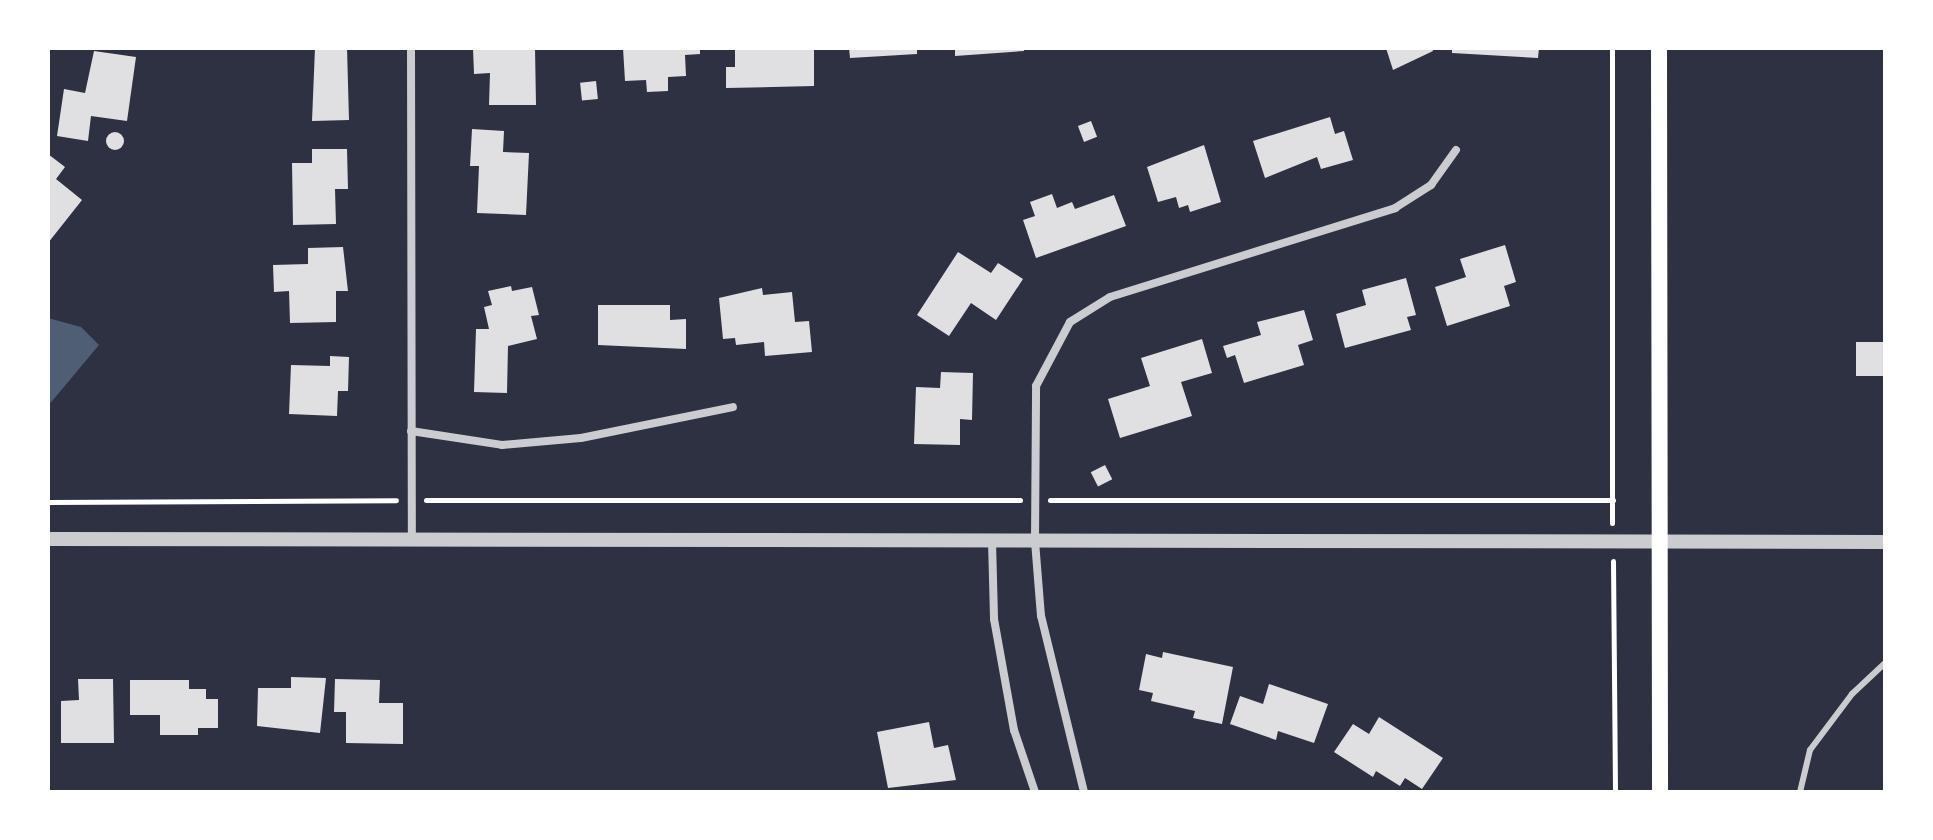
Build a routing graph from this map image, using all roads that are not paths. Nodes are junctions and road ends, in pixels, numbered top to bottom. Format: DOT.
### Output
graph roads {
  1 [pos="411,48"];
  2 [pos="1659,48"];
  3 [pos="1456,150"];
  4 [pos="733,407"];
  5 [pos="411,431"];
  6 [pos="48,539"];
  7 [pos="412,540"];
  8 [pos="992,541"];
  9 [pos="1035,541"];
  10 [pos="1658,542"];
  11 [pos="1885,542"];
  12 [pos="1885,663"];
  13 [pos="1035,792"];
  14 [pos="1084,792"];
  15 [pos="1660,792"];
  16 [pos="1800,792"];
  1 -- 5 [label="street"];
  2 -- 10 [label="main road"];
  3 -- 9 [label="street"];
  4 -- 5 [label="street"];
  5 -- 7 [label="street"];
  6 -- 7 [label="street"];
  7 -- 8 [label="street"];
  8 -- 9 [label="street"];
  8 -- 13 [label="street"];
  9 -- 10 [label="street"];
  9 -- 14 [label="street"];
  10 -- 11 [label="street"];
  10 -- 15 [label="main road"];
  12 -- 16 [label="lane"];
}
